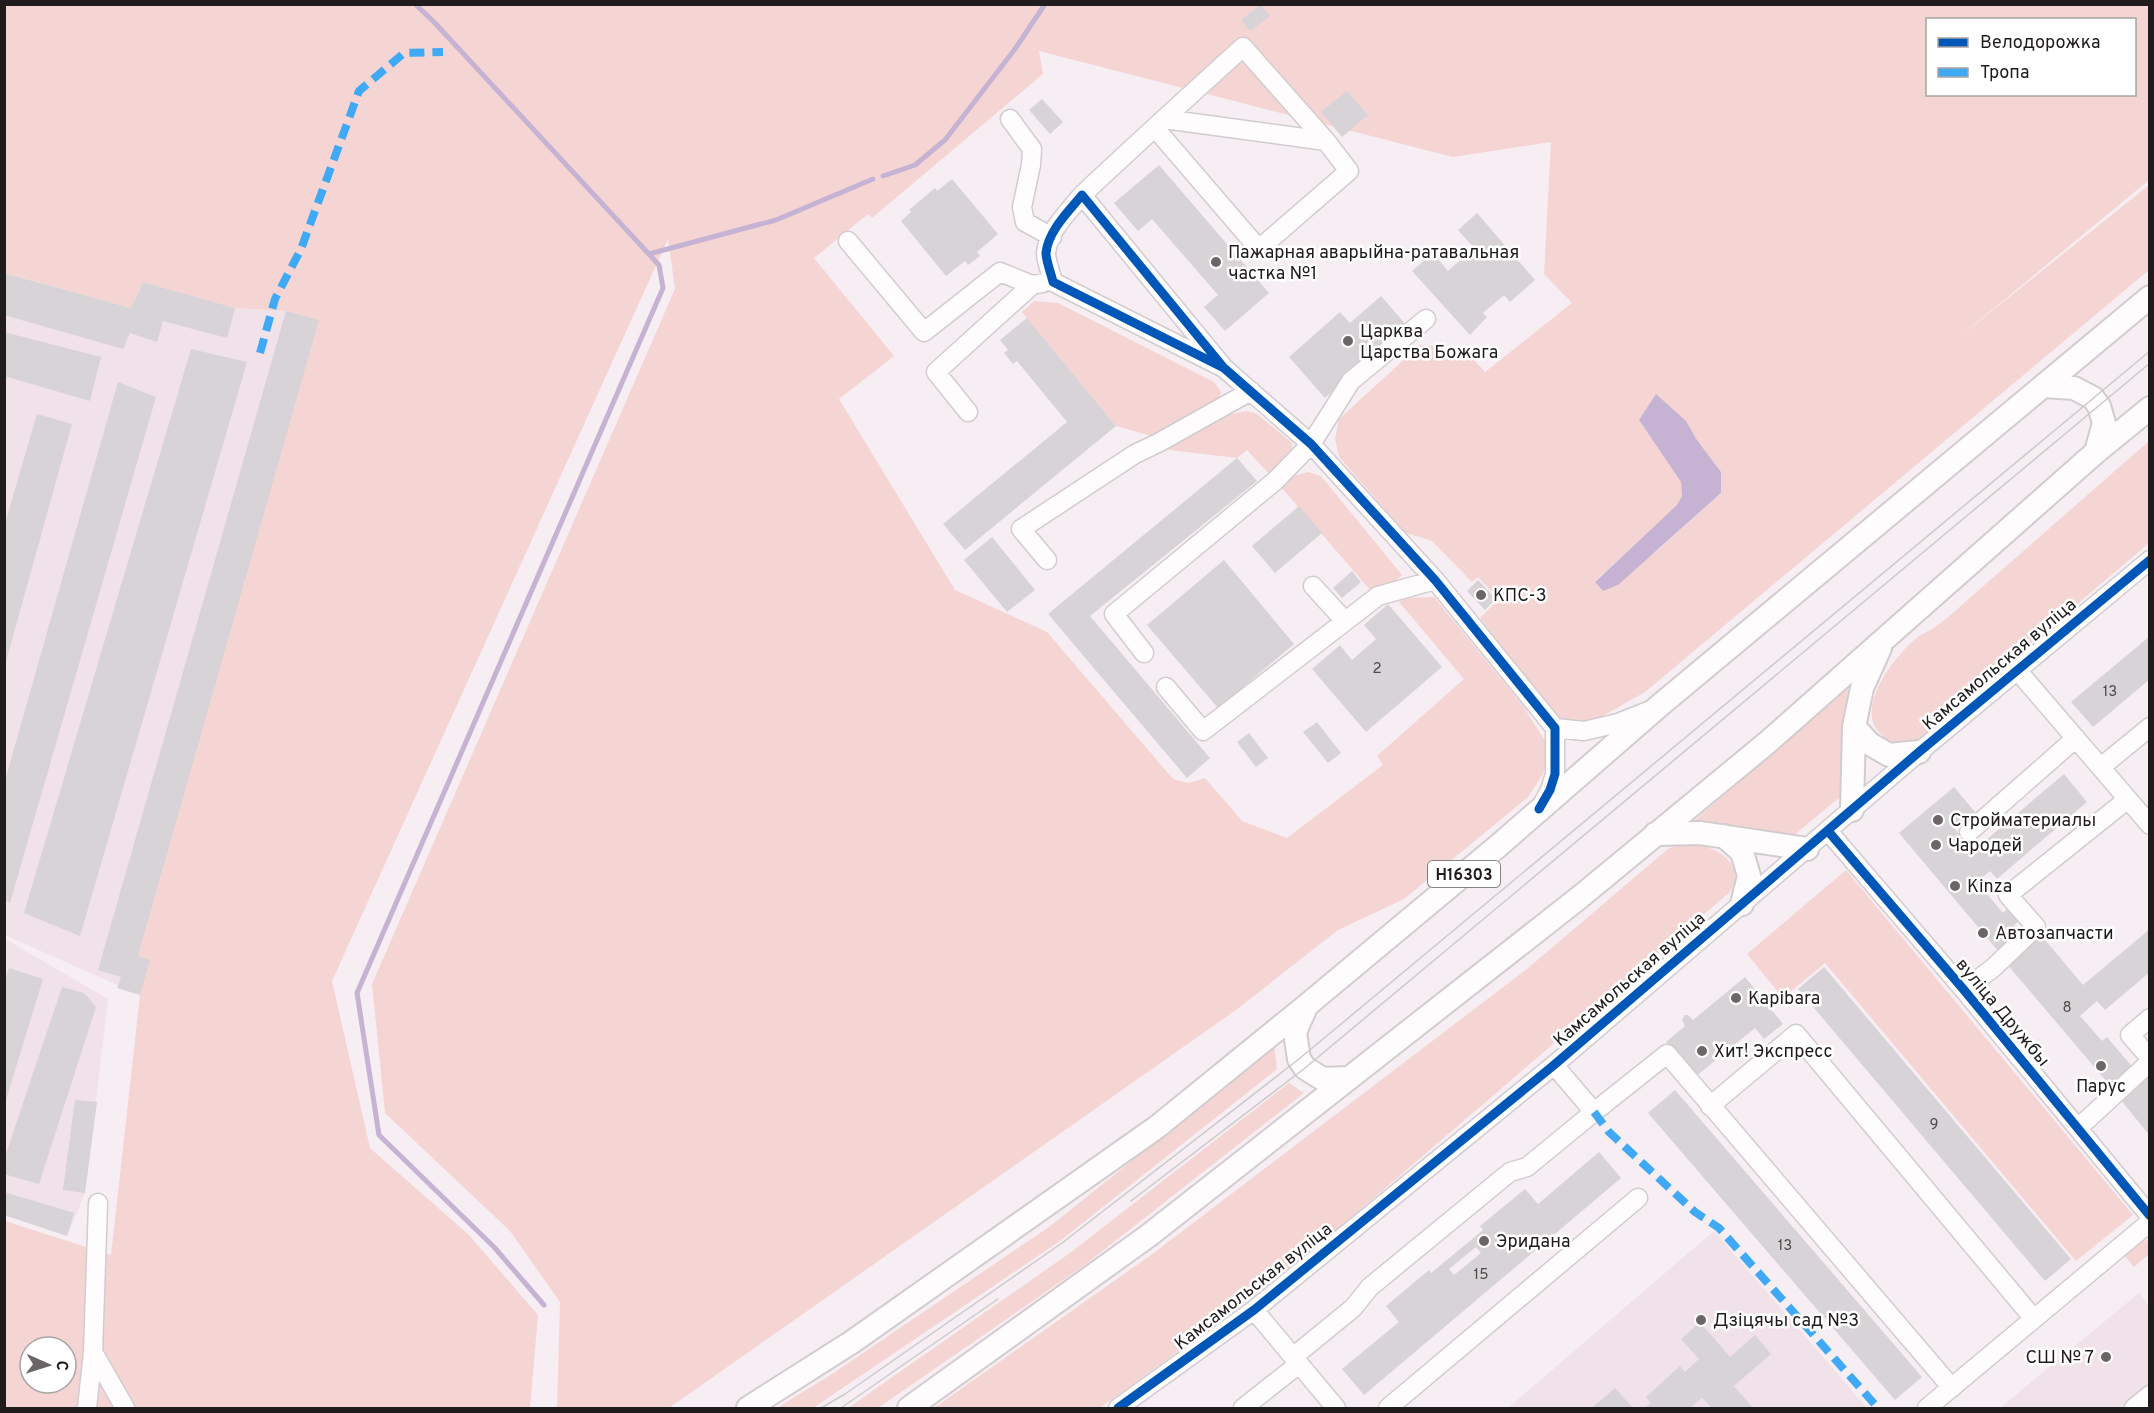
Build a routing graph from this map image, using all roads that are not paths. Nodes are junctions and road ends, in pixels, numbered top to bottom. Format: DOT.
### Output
graph roads {
  1 [pos="1010,119"];
  2 [pos="1159,124"];
  3 [pos="1326,141"];
  4 [pos="1082,195"];
  5 [pos="1052,237"];
  6 [pos="848,241"];
  7 [pos="1053,282"];
  8 [pos="1032,285"];
  9 [pos="2150,297"];
  10 [pos="1426,319"];
  11 [pos="1224,368"];
  12 [pos="2043,386"];
  13 [pos="1251,391"];
  14 [pos="2150,408"];
  15 [pos="968,412"];
  16 [pos="1311,444"];
  17 [pos="2096,452"];
  18 [pos="1047,560"];
  19 [pos="2150,560"];
  20 [pos="1435,580"];
  21 [pos="1313,586"];
  22 [pos="1346,621"];
  23 [pos="1883,640"];
  24 [pos="1144,653"];
  25 [pos="2017,670"];
  26 [pos="1166,687"];
  27 [pos="1659,706"];
  28 [pos="1854,727"];
  29 [pos="2150,727"];
  30 [pos="1555,728"];
  31 [pos="2076,738"];
  32 [pos="1919,752"];
  33 [pos="2101,767"];
  34 [pos="2128,799"];
  35 [pos="1539,809"];
  36 [pos="1852,810"];
  37 [pos="2150,825"];
  38 [pos="1828,831"];
  39 [pos="1969,832"];
  40 [pos="1655,834"];
  41 [pos="1724,836"];
  42 [pos="1807,849"];
  43 [pos="1742,904"];
  44 [pos="1964,990"];
  45 [pos="1306,1006"];
  46 [pos="2150,1018"];
  47 [pos="2150,1060"];
  48 [pos="1554,1065"];
  49 [pos="1348,1078"];
  50 [pos="1710,1106"];
  51 [pos="1594,1112"];
  52 [pos="2078,1128"];
  53 [pos="1638,1198"];
  54 [pos="98,1203"];
  55 [pos="2150,1216"];
  56 [pos="2150,1222"];
  57 [pos="1254,1310"];
  58 [pos="2034,1319"];
  59 [pos="93,1352"];
  60 [pos="1296,1360"];
  61 [pos="1952,1388"];
  62 [pos="2150,1395"];
  63 [pos="87,1408"];
  64 [pos="125,1408"];
  65 [pos="748,1408"];
  66 [pos="909,1408"];
  67 [pos="1118,1408"];
  68 [pos="1243,1408"];
  69 [pos="1336,1408"];
  70 [pos="1388,1408"];
  71 [pos="1927,1408"];
  72 [pos="2134,1408"];
  1 -- 5 [label="street"];
  2 -- 3 [label="street"];
  2 -- 3 [label="street"];
  2 -- 3 [label="street"];
  2 -- 4 [label="street"];
  4 -- 5 [label="street"];
  4 -- 11 [label="street"];
  5 -- 7 [label="street"];
  6 -- 8 [label="street"];
  7 -- 8 [label="street"];
  7 -- 11 [label="street"];
  8 -- 15 [label="street"];
  9 -- 12 [label="main road, Н16303"];
  10 -- 16 [label="street"];
  11 -- 13 [label="street"];
  12 -- 17 [label="main road"];
  12 -- 27 [label="main road, Н16303"];
  13 -- 16 [label="street"];
  13 -- 18 [label="street"];
  14 -- 17 [label="main road"];
  16 -- 20 [label="street"];
  16 -- 24 [label="street"];
  17 -- 23 [label="main road"];
  19 -- 25 [label="street, Камсамольская вуліца"];
  20 -- 22 [label="street"];
  20 -- 30 [label="street"];
  21 -- 22 [label="street"];
  22 -- 26 [label="street"];
  23 -- 28 [label="main road"];
  23 -- 40 [label="main road"];
  25 -- 31 [label="street"];
  25 -- 32 [label="street, Камсамольская вуліца"];
  27 -- 30 [label="street"];
  27 -- 35 [label="main road, Н16303"];
  28 -- 32 [label="main road"];
  28 -- 36 [label="main road"];
  29 -- 33 [label="street"];
  30 -- 35 [label="street"];
  31 -- 33 [label="street"];
  31 -- 39 [label="street"];
  32 -- 36 [label="street, Камсамольская вуліца"];
  33 -- 34 [label="street"];
  34 -- 37 [label="street"];
  34 -- 44 [label="street"];
  35 -- 45 [label="main road, Н16303"];
  36 -- 38 [label="street, Камсамольская вуліца"];
  38 -- 42 [label="street, Камсамольская вуліца"];
  38 -- 44 [label="street, вуліца Дружбы"];
  40 -- 41 [label="main road"];
  40 -- 49 [label="main road"];
  41 -- 42 [label="main road"];
  41 -- 43 [label="main road"];
  42 -- 43 [label="street, Камсамольская вуліца"];
  43 -- 48 [label="street, Камсамольская вуліца"];
  44 -- 52 [label="street, вуліца Дружбы"];
  45 -- 49 [label="main road"];
  45 -- 65 [label="main road, Н16303"];
  46 -- 47 [label="street"];
  47 -- 52 [label="street"];
  48 -- 51 [label="street"];
  48 -- 57 [label="street, Камсамольская вуліца"];
  49 -- 66 [label="main road"];
  50 -- 51 [label="street"];
  50 -- 58 [label="street"];
  50 -- 61 [label="street"];
  51 -- 60 [label="street"];
  52 -- 55 [label="street, вуліца Дружбы"];
  53 -- 70 [label="street"];
  54 -- 59 [label="street"];
  56 -- 58 [label="street"];
  57 -- 60 [label="street"];
  57 -- 67 [label="street, Камсамольская вуліца"];
  58 -- 61 [label="street"];
  59 -- 63 [label="street"];
  59 -- 64 [label="street"];
  60 -- 68 [label="street"];
  60 -- 69 [label="street"];
  61 -- 71 [label="street"];
  62 -- 72 [label="street"];
}
